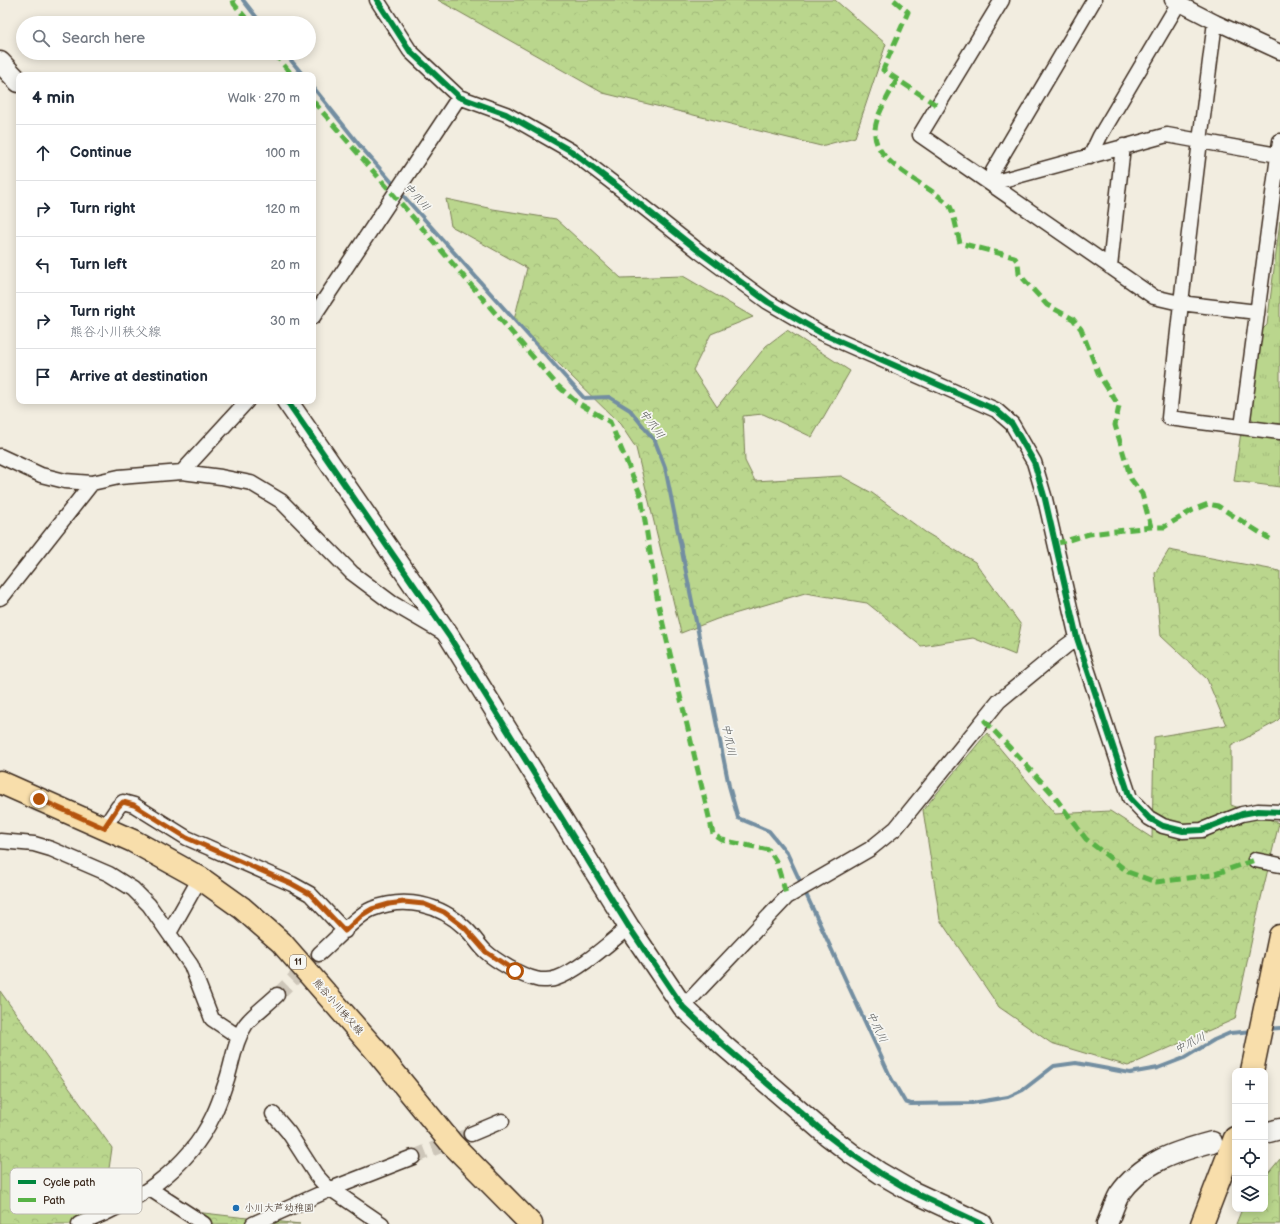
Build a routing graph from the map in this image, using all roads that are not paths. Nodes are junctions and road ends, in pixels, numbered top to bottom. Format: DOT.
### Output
graph roads {
  1 [pos="377,0"];
  2 [pos="1002,0"];
  3 [pos="1094,0"];
  4 [pos="1175,2"];
  5 [pos="1215,22"];
  6 [pos="1280,52"];
  7 [pos="0,62"];
  8 [pos="16,79"];
  9 [pos="459,97"];
  10 [pos="1280,141"];
  11 [pos="1199,142"];
  12 [pos="1123,146"];
  13 [pos="1278,156"];
  14 [pos="1090,157"];
  15 [pos="992,183"];
  16 [pos="1110,267"];
  17 [pos="1180,303"];
  18 [pos="316,312"];
  19 [pos="1257,312"];
  20 [pos="244,404"];
  21 [pos="289,404"];
  22 [pos="1242,427"];
  23 [pos="1280,432"];
  24 [pos="0,456"];
  25 [pos="182,472"];
  26 [pos="92,483"];
  27 [pos="0,598"];
  28 [pos="449,636"];
  29 [pos="1077,638"];
  30 [pos="0,782"];
  31 [pos="1280,812"];
  32 [pos="104,828"];
  33 [pos="0,841"];
  34 [pos="1255,860"];
  35 [pos="1280,865"];
  36 [pos="200,878"];
  37 [pos="629,927"];
  38 [pos="345,931"];
  39 [pos="169,933"];
  40 [pos="1280,936"];
  41 [pos="319,954"];
  42 [pos="277,995"];
  43 [pos="683,1007"];
  44 [pos="239,1038"];
  45 [pos="1253,1068"];
  46 [pos="273,1114"];
  47 [pos="502,1121"];
  48 [pos="1280,1129"];
  49 [pos="1268,1131"];
  50 [pos="471,1134"];
  51 [pos="1234,1140"];
  52 [pos="1212,1142"];
  53 [pos="413,1157"];
  54 [pos="150,1189"];
  55 [pos="332,1189"];
  56 [pos="142,1194"];
  57 [pos="106,1214"];
  58 [pos="79,1224"];
  59 [pos="204,1224"];
  60 [pos="252,1224"];
  61 [pos="382,1224"];
  62 [pos="531,1224"];
  63 [pos="982,1224"];
  64 [pos="1107,1224"];
  65 [pos="1202,1224"];
  1 -- 9 [label="street"];
  2 -- 15 [label="street"];
  3 -- 15 [label="street"];
  4 -- 5 [label="street"];
  4 -- 14 [label="street"];
  5 -- 6 [label="street"];
  5 -- 11 [label="street"];
  7 -- 8 [label="street"];
  9 -- 18 [label="street"];
  9 -- 29 [label="street"];
  10 -- 13 [label="street"];
  11 -- 12 [label="street"];
  11 -- 13 [label="street"];
  11 -- 17 [label="street"];
  12 -- 14 [label="street"];
  12 -- 16 [label="street"];
  13 -- 19 [label="street"];
  14 -- 15 [label="street"];
  15 -- 16 [label="street"];
  16 -- 17 [label="street"];
  17 -- 19 [label="street"];
  17 -- 22 [label="street"];
  19 -- 22 [label="street"];
  20 -- 25 [label="street"];
  21 -- 28 [label="street"];
  22 -- 23 [label="street"];
  24 -- 26 [label="street"];
  25 -- 26 [label="street"];
  25 -- 28 [label="street"];
  26 -- 27 [label="street"];
  28 -- 37 [label="street"];
  29 -- 31 [label="street"];
  29 -- 43 [label="street"];
  30 -- 32 [label="main road, 熊谷小川秩父線 / 11"];
  32 -- 36 [label="main road, 熊谷小川秩父線 / 11"];
  32 -- 38 [label="street"];
  33 -- 39 [label="street"];
  34 -- 35 [label="street"];
  36 -- 39 [label="street"];
  36 -- 62 [label="main road, 熊谷小川秩父線 / 11"];
  37 -- 38 [label="street"];
  37 -- 43 [label="street"];
  38 -- 41 [label="street"];
  39 -- 44 [label="street"];
  40 -- 45 [label="main road"];
  42 -- 44 [label="street"];
  43 -- 63 [label="street"];
  44 -- 54 [label="street"];
  46 -- 55 [label="street"];
  47 -- 50 [label="street"];
  48 -- 49 [label="street"];
  51 -- 65 [label="main road"];
  52 -- 64 [label="street"];
  53 -- 55 [label="street"];
  54 -- 56 [label="street"];
  54 -- 59 [label="street"];
  55 -- 60 [label="street"];
  55 -- 61 [label="street"];
  57 -- 58 [label="street"];
}
